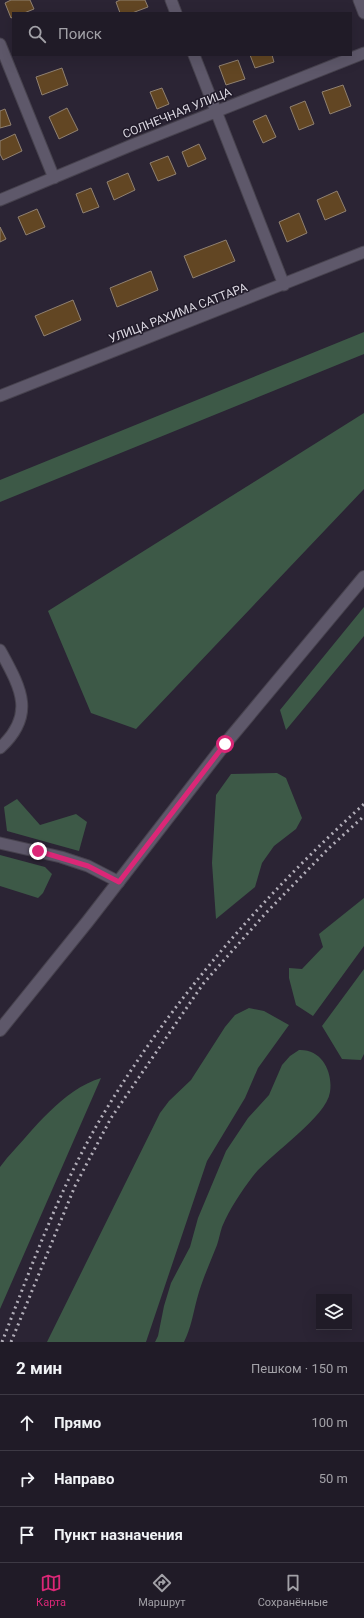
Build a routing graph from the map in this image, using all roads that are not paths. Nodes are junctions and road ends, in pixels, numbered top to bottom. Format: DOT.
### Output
graph roads {
  1 [pos="171,0"];
  2 [pos="359,0"];
  3 [pos="176,12"];
  4 [pos="364,13"];
  5 [pos="0,44"];
  6 [pos="364,53"];
  7 [pos="194,56"];
  8 [pos="217,111"];
  9 [pos="54,178"];
  10 [pos="0,200"];
  11 [pos="364,252"];
  12 [pos="284,285"];
  13 [pos="0,396"];
  14 [pos="364,577"];
  15 [pos="0,650"];
  16 [pos="0,748"];
  17 [pos="0,842"];
  18 [pos="119,882"];
  19 [pos="0,1030"];
  1 -- 3 [label="street"];
  2 -- 4 [label="street"];
  5 -- 9 [label="street"];
  6 -- 8 [label="street, СОЛНЕЧНАЯ УЛИЦА"];
  7 -- 8 [label="street"];
  8 -- 9 [label="street, СОЛНЕЧНАЯ УЛИЦА"];
  8 -- 12 [label="street"];
  9 -- 10 [label="street, СОЛНЕЧНАЯ УЛИЦА"];
  11 -- 12 [label="street, УЛИЦА РАХИМА САТТАРА"];
  12 -- 13 [label="street, УЛИЦА РАХИМА САТТАРА"];
  14 -- 18 [label="main road"];
  15 -- 16 [label="street"];
  17 -- 18 [label="street"];
  18 -- 19 [label="main road"];
}
